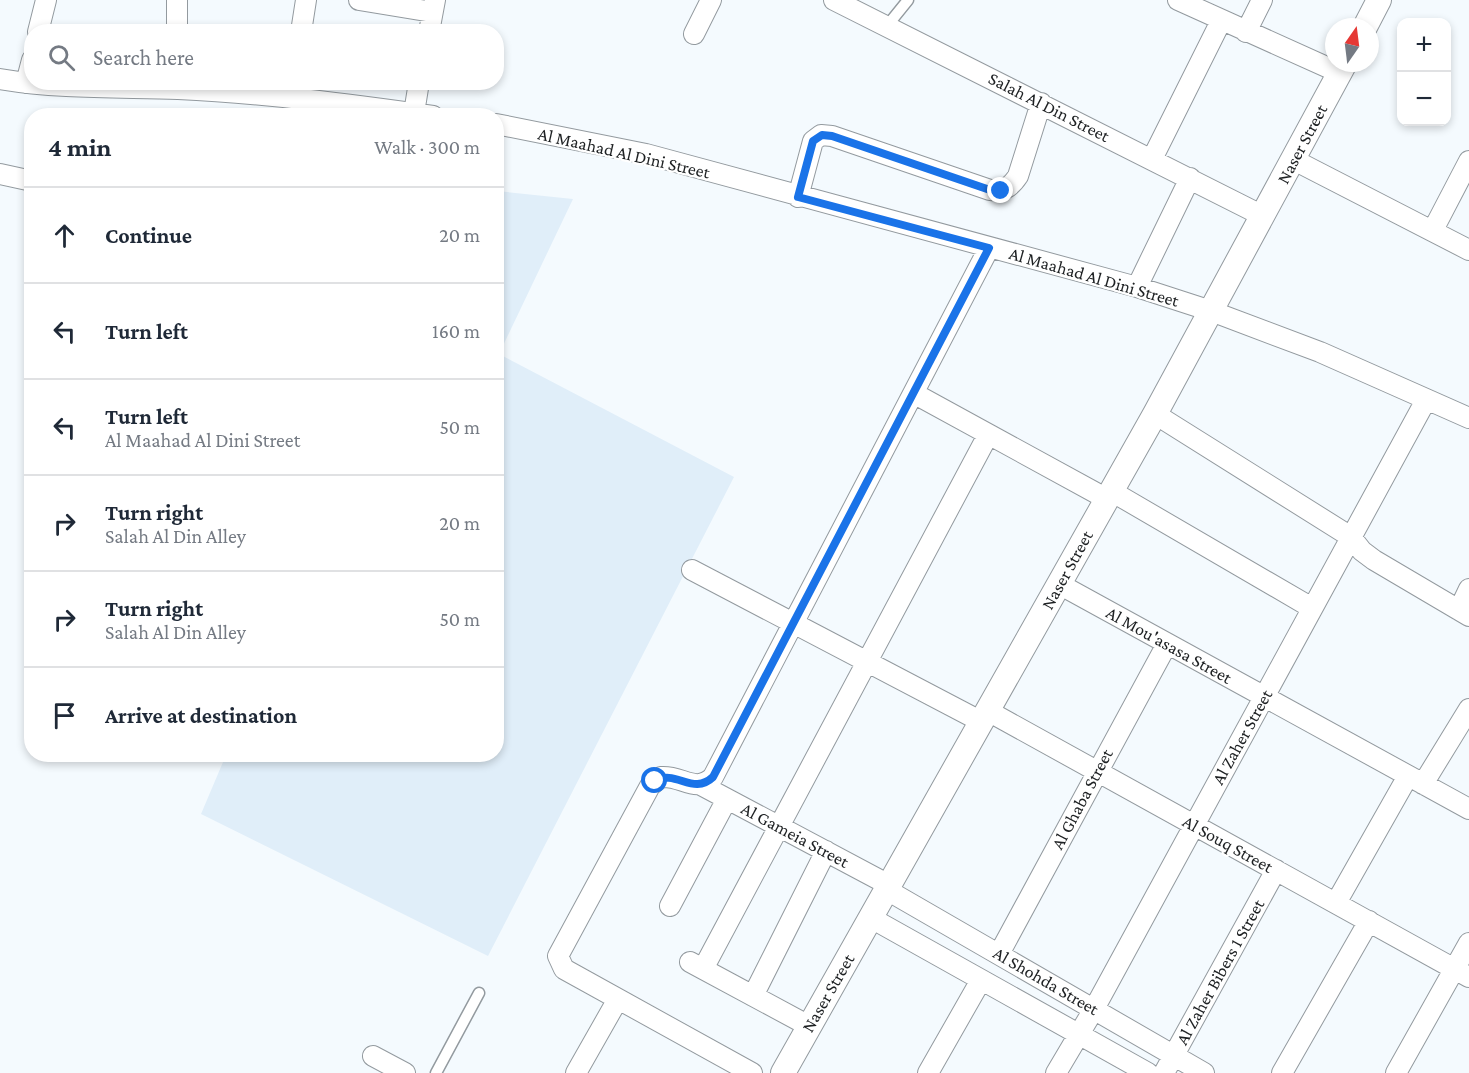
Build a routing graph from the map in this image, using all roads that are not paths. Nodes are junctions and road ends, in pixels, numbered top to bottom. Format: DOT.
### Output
graph roads {
  1 [pos="45,0"];
  2 [pos="177,0"];
  3 [pos="306,0"];
  4 [pos="359,0"];
  5 [pos="711,0"];
  6 [pos="834,0"];
  7 [pos="908,0"];
  8 [pos="1178,0"];
  9 [pos="1263,0"];
  10 [pos="1379,0"];
  11 [pos="434,6"];
  12 [pos="1370,18"];
  13 [pos="1221,21"];
  14 [pos="40,24"];
  15 [pos="177,24"];
  16 [pos="302,24"];
  17 [pos="431,24"];
  18 [pos="887,27"];
  19 [pos="1246,32"];
  20 [pos="694,34"];
  21 [pos="1325,61"];
  22 [pos="1341,72"];
  23 [pos="0,79"];
  24 [pos="24,83"];
  25 [pos="292,90"];
  26 [pos="419,90"];
  27 [pos="1041,103"];
  28 [pos="384,108"];
  29 [pos="420,108"];
  30 [pos="504,126"];
  31 [pos="1152,159"];
  32 [pos="1294,160"];
  33 [pos="1469,162"];
  34 [pos="0,174"];
  35 [pos="1190,178"];
  36 [pos="24,179"];
  37 [pos="798,197"];
  38 [pos="1263,216"];
  39 [pos="1432,230"];
  40 [pos="989,248"];
  41 [pos="1469,250"];
  42 [pos="1137,287"];
  43 [pos="1211,311"];
  44 [pos="915,394"];
  45 [pos="1426,400"];
  46 [pos="1155,414"];
  47 [pos="1469,418"];
  48 [pos="988,435"];
  49 [pos="1109,495"];
  50 [pos="1351,537"];
  51 [pos="692,570"];
  52 [pos="1059,584"];
  53 [pos="1469,589"];
  54 [pos="1312,608"];
  55 [pos="1464,613"];
  56 [pos="792,624"];
  57 [pos="1167,644"];
  58 [pos="867,662"];
  59 [pos="1264,696"];
  60 [pos="1469,708"];
  61 [pos="985,716"];
  62 [pos="1097,771"];
  63 [pos="1416,780"];
  64 [pos="701,785"];
  65 [pos="727,799"];
  66 [pos="1469,809"];
  67 [pos="1194,825"];
  68 [pos="779,827"];
  69 [pos="826,851"];
  70 [pos="1276,870"];
  71 [pos="888,887"];
  72 [pos="1336,903"];
  73 [pos="670,906"];
  74 [pos="871,918"];
  75 [pos="1369,921"];
  76 [pos="1469,943"];
  77 [pos="999,954"];
  78 [pos="1462,973"];
  79 [pos="981,980"];
  80 [pos="479,993"];
  81 [pos="753,996"];
  82 [pos="618,999"];
  83 [pos="1094,1009"];
  84 [pos="809,1026"];
  85 [pos="1079,1034"];
  86 [pos="1173,1055"];
  87 [pos="373,1056"];
  88 [pos="405,1073"];
  89 [pos="436,1073"];
  90 [pos="576,1073"];
  91 [pos="752,1073"];
  92 [pos="783,1073"];
  93 [pos="928,1073"];
  94 [pos="1056,1073"];
  95 [pos="1148,1073"];
  96 [pos="1164,1073"];
  97 [pos="1204,1073"];
  98 [pos="1282,1073"];
  99 [pos="1396,1073"];
  1 -- 14 [label="street"];
  2 -- 15 [label="street"];
  3 -- 16 [label="street"];
  4 -- 11 [label="street"];
  5 -- 20 [label="street"];
  6 -- 18 [label="street, Salah Al Din Street"];
  7 -- 18 [label="lane"];
  8 -- 13 [label="street"];
  9 -- 19 [label="street"];
  10 -- 12 [label="street"];
  11 -- 17 [label="street"];
  13 -- 19 [label="street"];
  13 -- 31 [label="street"];
  18 -- 27 [label="street, Salah Al Din Street"];
  19 -- 21 [label="street"];
  22 -- 32 [label="street, Naser Street"];
  23 -- 24 [label="street"];
  25 -- 28 [label="street"];
  26 -- 29 [label="street"];
  27 -- 31 [label="street, Salah Al Din Street"];
  27 -- 37 [label="street"];
  30 -- 37 [label="street, Al Maahad Al Dini Street"];
  31 -- 35 [label="street, Salah Al Din Street"];
  32 -- 38 [label="street, Naser Street"];
  32 -- 39 [label="street"];
  33 -- 39 [label="street"];
  34 -- 36 [label="street"];
  35 -- 38 [label="street, Salah Al Din Street"];
  35 -- 42 [label="street"];
  37 -- 40 [label="street, Al Maahad Al Dini Street"];
  38 -- 43 [label="street, Naser Street"];
  39 -- 41 [label="street"];
  40 -- 42 [label="street, Al Maahad Al Dini Street"];
  40 -- 44 [label="street"];
  42 -- 43 [label="street, Al Maahad Al Dini Street"];
  43 -- 45 [label="street, Al Maahad Al Dini Street"];
  43 -- 46 [label="street, Naser Street"];
  44 -- 48 [label="street"];
  44 -- 56 [label="street"];
  45 -- 47 [label="street, Al Maahad Al Dini Street"];
  45 -- 50 [label="street, Al Zaher Street"];
  46 -- 49 [label="street, Naser Street"];
  46 -- 50 [label="street"];
  48 -- 49 [label="street"];
  48 -- 58 [label="street"];
  49 -- 52 [label="street, Naser Street"];
  49 -- 54 [label="street"];
  50 -- 54 [label="street, Al Zaher Street"];
  50 -- 55 [label="street"];
  51 -- 56 [label="street, Al Souq Street"];
  52 -- 57 [label="street, Al Mou'asasa Street"];
  52 -- 61 [label="street, Naser Street"];
  53 -- 55 [label="street"];
  54 -- 59 [label="street, Al Zaher Street"];
  56 -- 58 [label="street, Al Souq Street"];
  56 -- 64 [label="street"];
  57 -- 59 [label="street, Al Mou'asasa Street"];
  57 -- 62 [label="street, Al Ghaba Street"];
  58 -- 61 [label="street, Al Souq Street"];
  58 -- 68 [label="street"];
  59 -- 63 [label="street, Al Mou'asasa Street"];
  59 -- 67 [label="street, Al Zaher Street"];
  60 -- 63 [label="street"];
  61 -- 62 [label="street, Al Souq Street"];
  61 -- 71 [label="street, Naser Street"];
  62 -- 67 [label="street, Al Souq Street"];
  62 -- 77 [label="street, Al Ghaba Street"];
  63 -- 66 [label="street, Al Mou'asasa Street"];
  63 -- 72 [label="street"];
  64 -- 65 [label="street, Al Gameia Street"];
  64 -- 82 [label="street, Al Gameia Street"];
  65 -- 68 [label="street, Al Gameia Street"];
  65 -- 73 [label="street"];
  67 -- 70 [label="street, Al Souq Street"];
  67 -- 83 [label="street, Al Zaher Street"];
  68 -- 69 [label="street, Al Gameia Street"];
  68 -- 81 [label="street"];
  69 -- 71 [label="street, Al Gameia Street"];
  69 -- 81 [label="street"];
  70 -- 72 [label="street, Al Souq Street"];
  70 -- 86 [label="street, Al Zaher Bibers 1 Street"];
  71 -- 74 [label="street, Naser Street"];
  71 -- 77 [label="street, Al Shohda Street"];
  72 -- 75 [label="street, Al Souq Street"];
  74 -- 79 [label="street, Al Shohda Street"];
  74 -- 84 [label="street, Naser Street"];
  75 -- 78 [label="street, Al Souq Street"];
  75 -- 98 [label="street"];
  76 -- 78 [label="street"];
  77 -- 83 [label="street, Al Shohda Street"];
  78 -- 99 [label="street"];
  79 -- 85 [label="street, Al Shohda Street"];
  79 -- 93 [label="street"];
  80 -- 89 [label="lane"];
  81 -- 84 [label="street"];
  82 -- 90 [label="street"];
  82 -- 91 [label="street, Al Gameia Street"];
  83 -- 85 [label="street, Al Zaher Street"];
  83 -- 86 [label="street, Al Shohda Street"];
  84 -- 92 [label="street, Naser Street"];
  85 -- 94 [label="street, Al Zaher Street"];
  85 -- 95 [label="street, Al Shohda Street"];
  86 -- 96 [label="street, Al Zaher Bibers 1 Street"];
  86 -- 97 [label="street, Al Shohda Street"];
  87 -- 88 [label="street"];
}
